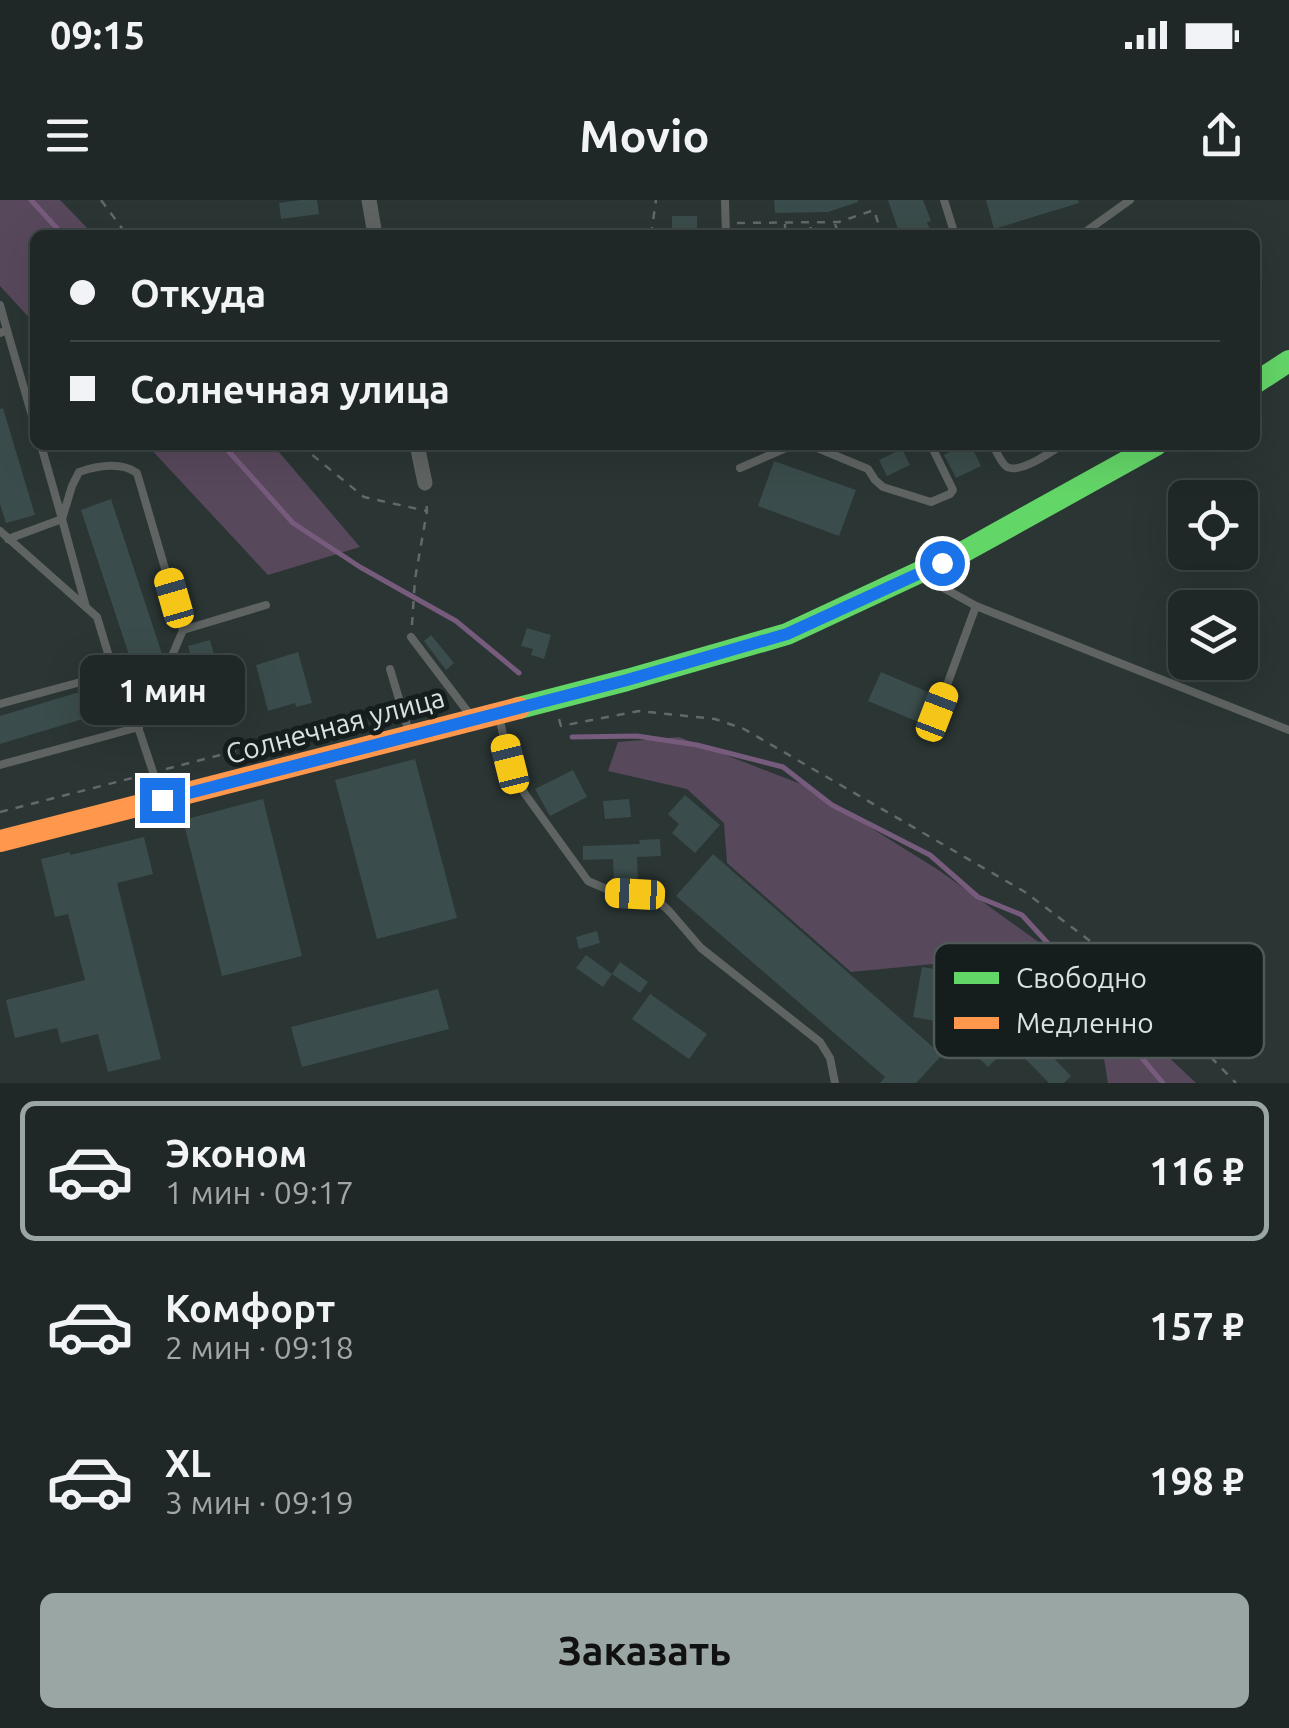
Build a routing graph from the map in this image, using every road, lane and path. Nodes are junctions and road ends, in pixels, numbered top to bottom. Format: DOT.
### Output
graph roads {
  1 [pos="101,200"];
  2 [pos="369,200"];
  3 [pos="656,200"];
  4 [pos="725,200"];
  5 [pos="944,200"];
  6 [pos="1130,200"];
  7 [pos="811,222"];
  8 [pos="835,222"];
  9 [pos="726,223"];
  10 [pos="784,223"];
  11 [pos="123,230"];
  12 [pos="375,230"];
  13 [pos="652,230"];
  14 [pos="726,230"];
  15 [pos="785,230"];
  16 [pos="810,230"];
  17 [pos="837,230"];
  18 [pos="880,230"];
  19 [pos="953,230"];
  20 [pos="1088,230"];
  21 [pos="0,305"];
  22 [pos="4,331"];
  23 [pos="1289,361"];
  24 [pos="1260,380"];
  25 [pos="30,411"];
  26 [pos="41,450"];
  27 [pos="306,450"];
  28 [pos="418,450"];
  29 [pos="781,450"];
  30 [pos="822,450"];
  31 [pos="934,450"];
  32 [pos="996,450"];
  33 [pos="1053,450"];
  34 [pos="1147,450"];
  35 [pos="740,468"];
  36 [pos="425,482"];
  37 [pos="428,511"];
  38 [pos="62,519"];
  39 [pos="0,531"];
  40 [pos="8,538"];
  41 [pos="918,574"];
  42 [pos="266,605"];
  43 [pos="976,606"];
  44 [pos="86,607"];
  45 [pos="182,630"];
  46 [pos="411,637"];
  47 [pos="390,669"];
  48 [pos="114,673"];
  49 [pos="122,685"];
  50 [pos="554,698"];
  51 [pos="0,704"];
  52 [pos="937,712"];
  53 [pos="498,713"];
  54 [pos="474,719"];
  55 [pos="139,727"];
  56 [pos="1289,730"];
  57 [pos="410,736"];
  58 [pos="312,762"];
  59 [pos="0,764"];
  60 [pos="154,772"];
  61 [pos="162,800"];
  62 [pos="0,812"];
  63 [pos="0,841"];
  64 [pos="1093,943"];
  65 [pos="1212,1058"];
  66 [pos="835,1083"];
  67 [pos="1236,1083"];
  1 -- 11 [label="path"];
  2 -- 12 [label="street"];
  3 -- 13 [label="path"];
  4 -- 9 [label="lane"];
  5 -- 19 [label="lane"];
  6 -- 20 [label="lane"];
  7 -- 8 [label="path"];
  7 -- 10 [label="path"];
  7 -- 16 [label="path"];
  8 -- 17 [label="path"];
  8 -- 18 [label="path"];
  9 -- 10 [label="path"];
  9 -- 14 [label="lane"];
  10 -- 15 [label="path"];
  21 -- 22 [label="lane"];
  22 -- 25 [label="lane"];
  23 -- 24 [label="street"];
  26 -- 38 [label="lane"];
  27 -- 37 [label="path"];
  28 -- 36 [label="street"];
  29 -- 35 [label="lane"];
  30 -- 31 [label="lane"];
  32 -- 33 [label="lane"];
  34 -- 41 [label="street, Солнечная улица"];
  36 -- 37 [label="path"];
  37 -- 46 [label="path"];
  38 -- 40 [label="lane"];
  38 -- 44 [label="lane"];
  38 -- 45 [label="lane"];
  39 -- 40 [label="lane"];
  40 -- 44 [label="lane"];
  41 -- 43 [label="lane"];
  41 -- 50 [label="street, Солнечная улица"];
  42 -- 45 [label="lane"];
  43 -- 52 [label="lane"];
  43 -- 56 [label="lane"];
  44 -- 48 [label="lane"];
  45 -- 49 [label="lane"];
  46 -- 54 [label="lane"];
  47 -- 57 [label="lane"];
  48 -- 49 [label="lane"];
  48 -- 51 [label="lane"];
  49 -- 55 [label="lane"];
  50 -- 53 [label="street, Солнечная улица"];
  50 -- 64 [label="path"];
  53 -- 54 [label="street, Солнечная улица"];
  53 -- 66 [label="lane"];
  54 -- 57 [label="street, Солнечная улица"];
  55 -- 59 [label="lane"];
  55 -- 60 [label="lane"];
  57 -- 58 [label="street, Солнечная улица"];
  58 -- 60 [label="path"];
  58 -- 61 [label="street, Солнечная улица"];
  60 -- 61 [label="lane"];
  60 -- 62 [label="path"];
  61 -- 63 [label="street, Солнечная улица"];
  65 -- 67 [label="path"];
}
